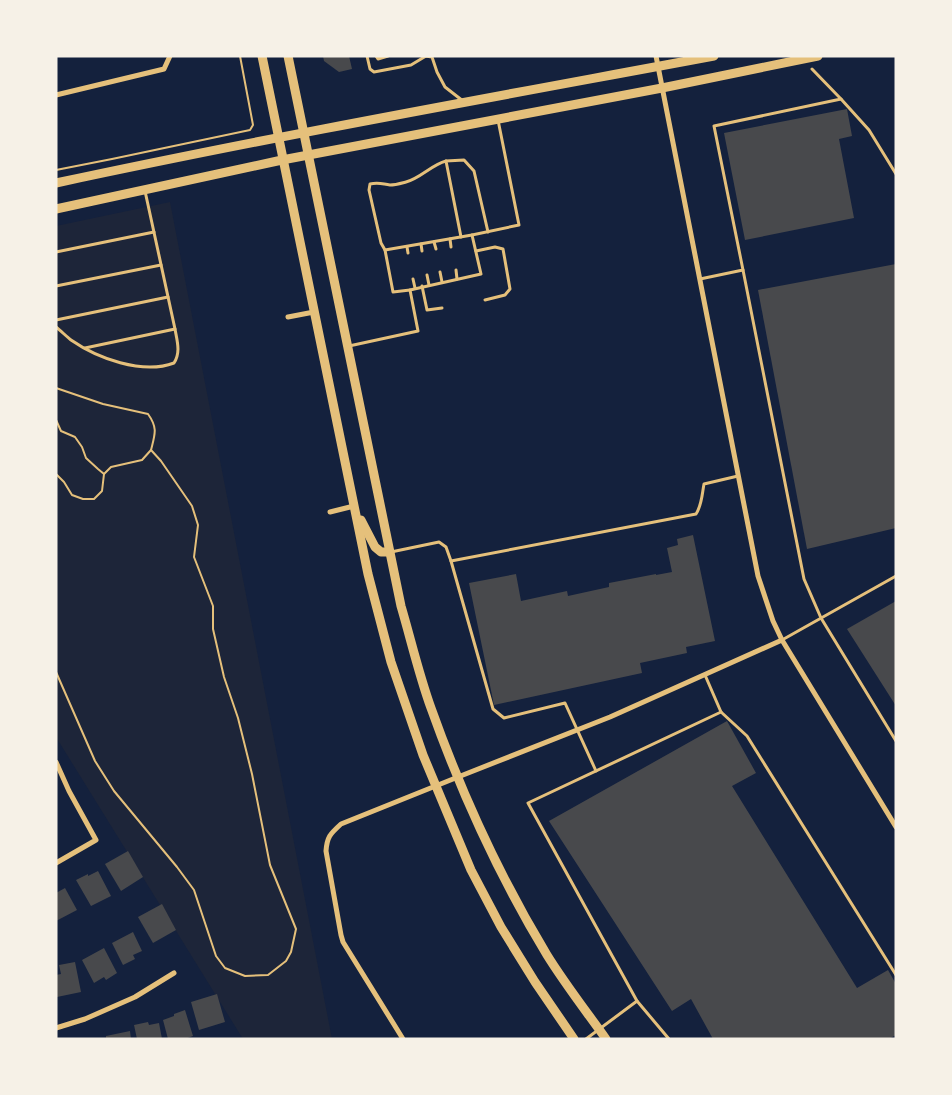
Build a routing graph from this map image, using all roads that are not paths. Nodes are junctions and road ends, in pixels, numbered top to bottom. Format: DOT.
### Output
graph roads {
  1 [pos="170,56"];
  2 [pos="262,56"];
  3 [pos="288,56"];
  4 [pos="367,56"];
  5 [pos="376,56"];
  6 [pos="388,56"];
  7 [pos="425,56"];
  8 [pos="433,56"];
  9 [pos="656,56"];
  10 [pos="714,56"];
  11 [pos="818,56"];
  12 [pos="658,67"];
  13 [pos="812,69"];
  14 [pos="662,88"];
  15 [pos="56,95"];
  16 [pos="841,98"];
  17 [pos="466,102"];
  18 [pos="498,119"];
  19 [pos="304,132"];
  20 [pos="278,137"];
  21 [pos="309,155"];
  22 [pos="282,160"];
  23 [pos="446,161"];
  24 [pos="896,174"];
  25 [pos="56,183"];
  26 [pos="145,190"];
  27 [pos="56,209"];
  28 [pos="154,232"];
  29 [pos="488,232"];
  30 [pos="472,235"];
  31 [pos="461,237"];
  32 [pos="450,239"];
  33 [pos="434,242"];
  34 [pos="421,244"];
  35 [pos="407,247"];
  36 [pos="451,247"];
  37 [pos="436,249"];
  38 [pos="385,250"];
  39 [pos="476,251"];
  40 [pos="56,252"];
  41 [pos="422,252"];
  42 [pos="408,253"];
  43 [pos="161,265"];
  44 [pos="456,270"];
  45 [pos="743,270"];
  46 [pos="440,272"];
  47 [pos="427,275"];
  48 [pos="413,279"];
  49 [pos="457,279"];
  50 [pos="700,279"];
  51 [pos="442,282"];
  52 [pos="429,285"];
  53 [pos="56,286"];
  54 [pos="422,286"];
  55 [pos="415,288"];
  56 [pos="410,290"];
  57 [pos="168,297"];
  58 [pos="485,300"];
  59 [pos="442,308"];
  60 [pos="314,312"];
  61 [pos="288,317"];
  62 [pos="56,320"];
  63 [pos="56,327"];
  64 [pos="175,329"];
  65 [pos="348,346"];
  66 [pos="84,348"];
  67 [pos="738,476"];
  68 [pos="354,506"];
  69 [pos="330,512"];
  70 [pos="390,552"];
  71 [pos="451,561"];
  72 [pos="896,576"];
  73 [pos="821,618"];
  74 [pos="782,640"];
  75 [pos="705,675"];
  76 [pos="720,712"];
  77 [pos="577,730"];
  78 [pos="896,741"];
  79 [pos="56,762"];
  80 [pos="596,771"];
  81 [pos="458,776"];
  82 [pos="436,786"];
  83 [pos="896,826"];
  84 [pos="56,863"];
  85 [pos="174,973"];
  86 [pos="896,975"];
  87 [pos="637,1001"];
  88 [pos="56,1028"];
  89 [pos="599,1030"];
  90 [pos="403,1039"];
  91 [pos="574,1039"];
  92 [pos="586,1039"];
  93 [pos="606,1039"];
  94 [pos="668,1039"];
  1 -- 15 [label="street"];
  2 -- 20 [label="main road"];
  3 -- 19 [label="main road"];
  4 -- 7 [label="lane"];
  5 -- 6 [label="lane"];
  7 -- 8 [label="lane"];
  8 -- 17 [label="lane"];
  9 -- 12 [label="street"];
  10 -- 12 [label="main road"];
  11 -- 14 [label="main road"];
  12 -- 14 [label="street"];
  12 -- 17 [label="main road"];
  13 -- 16 [label="lane"];
  14 -- 18 [label="main road"];
  14 -- 50 [label="street"];
  16 -- 24 [label="lane"];
  16 -- 45 [label="lane"];
  17 -- 19 [label="main road"];
  18 -- 21 [label="main road"];
  18 -- 29 [label="lane"];
  19 -- 20 [label="main road"];
  19 -- 21 [label="main road"];
  20 -- 22 [label="main road"];
  20 -- 25 [label="main road"];
  21 -- 22 [label="main road"];
  21 -- 65 [label="main road"];
  22 -- 26 [label="main road"];
  22 -- 60 [label="main road"];
  23 -- 29 [label="lane"];
  23 -- 31 [label="lane"];
  23 -- 38 [label="lane"];
  26 -- 27 [label="main road"];
  26 -- 28 [label="lane"];
  28 -- 40 [label="lane"];
  28 -- 43 [label="lane"];
  29 -- 30 [label="lane"];
  30 -- 31 [label="lane"];
  30 -- 39 [label="lane"];
  31 -- 32 [label="lane"];
  32 -- 33 [label="lane"];
  32 -- 36 [label="lane"];
  33 -- 34 [label="lane"];
  33 -- 37 [label="lane"];
  34 -- 35 [label="lane"];
  34 -- 41 [label="lane"];
  35 -- 38 [label="lane"];
  35 -- 42 [label="lane"];
  38 -- 56 [label="lane"];
  39 -- 49 [label="lane"];
  39 -- 58 [label="lane"];
  43 -- 53 [label="lane"];
  43 -- 57 [label="lane"];
  44 -- 49 [label="lane"];
  45 -- 50 [label="lane"];
  45 -- 73 [label="lane"];
  46 -- 51 [label="lane"];
  47 -- 52 [label="lane"];
  48 -- 55 [label="lane"];
  49 -- 51 [label="lane"];
  50 -- 67 [label="street"];
  51 -- 52 [label="lane"];
  52 -- 54 [label="lane"];
  54 -- 55 [label="lane"];
  54 -- 59 [label="lane"];
  55 -- 56 [label="lane"];
  56 -- 65 [label="lane"];
  57 -- 62 [label="lane"];
  57 -- 64 [label="lane"];
  60 -- 61 [label="street"];
  60 -- 68 [label="main road"];
  63 -- 66 [label="lane"];
  64 -- 66 [label="lane"];
  64 -- 66 [label="lane"];
  65 -- 70 [label="main road"];
  67 -- 71 [label="lane"];
  67 -- 74 [label="street"];
  68 -- 69 [label="street"];
  68 -- 70 [label="main road"];
  68 -- 82 [label="main road"];
  70 -- 71 [label="lane"];
  70 -- 81 [label="main road"];
  71 -- 77 [label="lane"];
  72 -- 73 [label="lane"];
  73 -- 74 [label="lane"];
  73 -- 78 [label="lane"];
  74 -- 75 [label="street"];
  74 -- 83 [label="street"];
  75 -- 76 [label="lane"];
  75 -- 77 [label="street"];
  76 -- 80 [label="lane"];
  76 -- 86 [label="lane"];
  77 -- 80 [label="lane"];
  77 -- 81 [label="street"];
  79 -- 84 [label="street"];
  80 -- 87 [label="lane"];
  81 -- 82 [label="street"];
  81 -- 89 [label="main road"];
  82 -- 90 [label="street"];
  82 -- 91 [label="main road"];
  85 -- 88 [label="street"];
  87 -- 89 [label="lane"];
  87 -- 94 [label="lane"];
  89 -- 92 [label="lane"];
  89 -- 93 [label="main road"];
}
